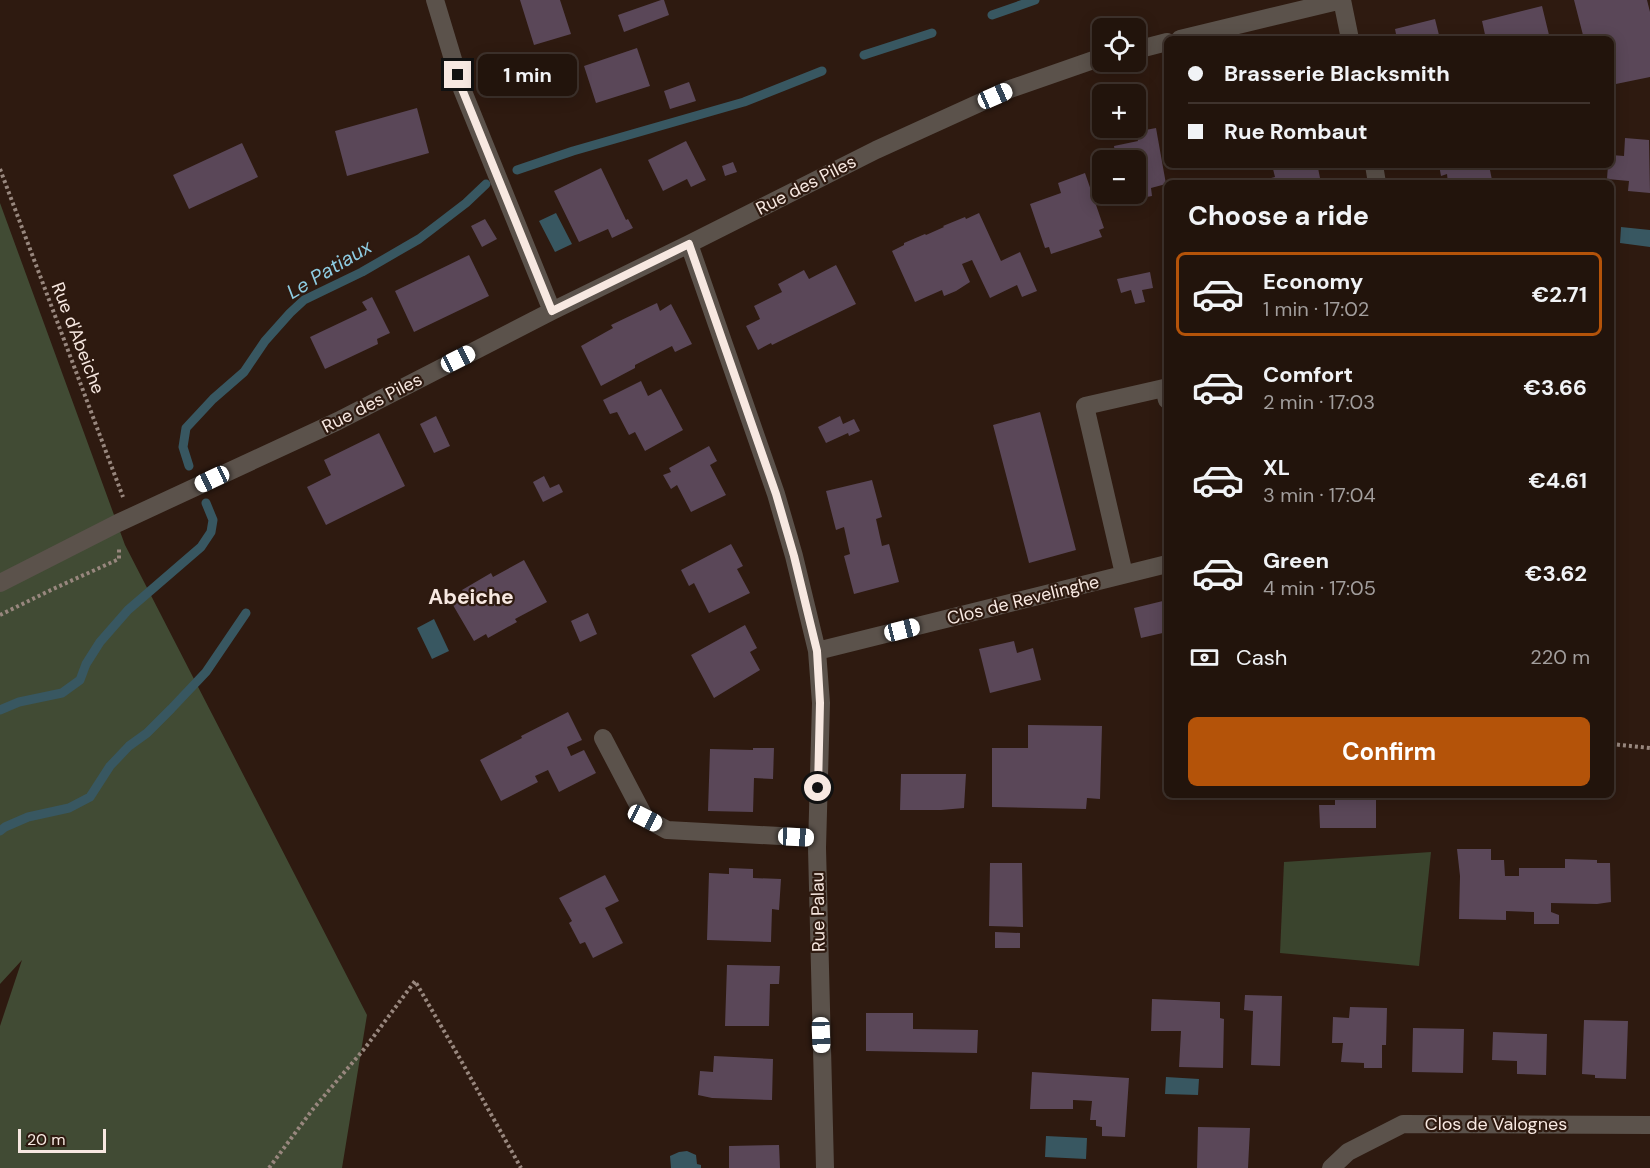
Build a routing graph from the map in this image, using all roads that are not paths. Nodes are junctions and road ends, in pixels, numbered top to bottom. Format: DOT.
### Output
graph roads {
  1 [pos="435,0"];
  2 [pos="1342,0"];
  3 [pos="1192,36"];
  4 [pos="1349,36"];
  5 [pos="1164,43"];
  6 [pos="1146,47"];
  7 [pos="1092,61"];
  8 [pos="689,244"];
  9 [pos="552,311"];
  10 [pos="1164,388"];
  11 [pos="1164,565"];
  12 [pos="1124,574"];
  13 [pos="0,583"];
  14 [pos="817,651"];
  15 [pos="603,738"];
  16 [pos="817,838"];
  17 [pos="1650,1125"];
  18 [pos="825,1168"];
  19 [pos="1331,1168"];
  1 -- 9 [label="street"];
  2 -- 3 [label="street"];
  2 -- 4 [label="street"];
  5 -- 6 [label="street"];
  7 -- 8 [label="street, Rue des Piles"];
  8 -- 9 [label="street, Rue des Piles"];
  8 -- 14 [label="street, Rue Palau"];
  9 -- 13 [label="street, Rue des Piles"];
  10 -- 12 [label="street, Clos de Revelinghe"];
  11 -- 12 [label="street, Clos de Revelinghe"];
  12 -- 14 [label="street, Clos de Revelinghe"];
  14 -- 16 [label="street, Rue Palau"];
  15 -- 16 [label="street"];
  16 -- 18 [label="street, Rue Palau"];
  17 -- 19 [label="street, Clos de Valognes"];
}
